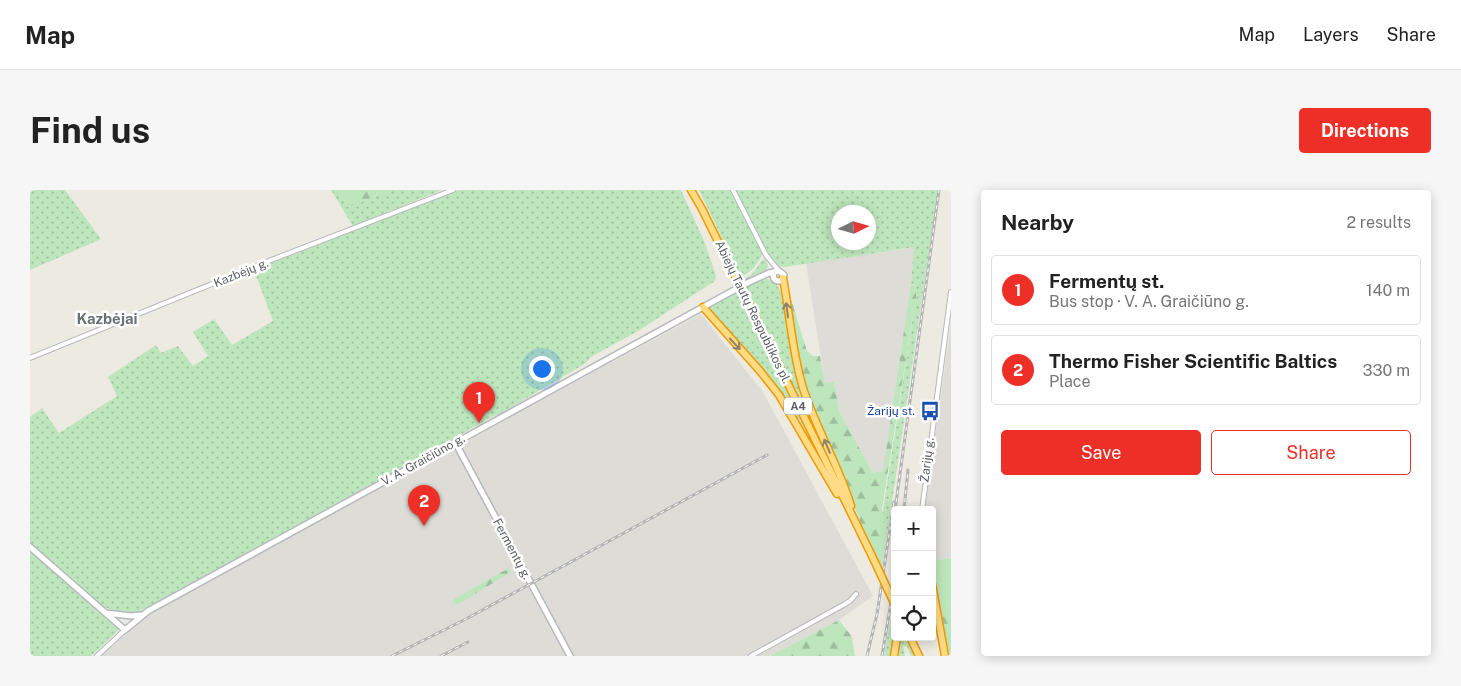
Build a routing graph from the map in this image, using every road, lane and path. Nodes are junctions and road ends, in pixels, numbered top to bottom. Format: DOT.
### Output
graph roads {
  1 [pos="453,190"];
  2 [pos="691,190"];
  3 [pos="696,190"];
  4 [pos="733,190"];
  5 [pos="702,208"];
  6 [pos="775,274"];
  7 [pos="783,278"];
  8 [pos="951,292"];
  9 [pos="702,307"];
  10 [pos="30,358"];
  11 [pos="455,442"];
  12 [pos="922,506"];
  13 [pos="851,514"];
  14 [pos="856,524"];
  15 [pos="30,547"];
  16 [pos="856,594"];
  17 [pos="891,596"];
  18 [pos="936,609"];
  19 [pos="106,613"];
  20 [pos="143,615"];
  21 [pos="125,630"];
  22 [pos="896,641"];
  23 [pos="912,641"];
  24 [pos="96,656"];
  25 [pos="570,656"];
  26 [pos="751,656"];
  27 [pos="894,656"];
  28 [pos="920,656"];
  29 [pos="945,656"];
  1 -- 10 [label="street, Kazbėjų g."];
  2 -- 5 [label="highway, Abiejų Tautų Respublikos pl. / A4"];
  3 -- 5 [label="highway, Abiejų Tautų Respublikos pl. / A4"];
  4 -- 6 [label="street"];
  5 -- 13 [label="highway, Abiejų Tautų Respublikos pl. / A4, bridge"];
  6 -- 7 [label="main road"];
  6 -- 7 [label="main road, V. A. Graičiūno g."];
  6 -- 9 [label="main road, V. A. Graičiūno g."];
  14 -- 7 [label="highway, one-way"];
  8 -- 12 [label="street, Žarijų g."];
  9 -- 11 [label="main road, V. A. Graičiūno g."];
  9 -- 13 [label="highway, one-way"];
  11 -- 20 [label="main road, V. A. Graičiūno g."];
  11 -- 25 [label="main road, Fermentų g."];
  13 -- 14 [label="highway, Abiejų Tautų Respublikos pl. / A4"];
  14 -- 17 [label="highway, Abiejų Tautų Respublikos pl. / A4, bridge"];
  15 -- 19 [label="main road"];
  16 -- 26 [label="street"];
  18 -- 29 [label="highway"];
  19 -- 20 [label="main road"];
  19 -- 21 [label="main road"];
  20 -- 21 [label="main road, V. A. Graičiūno g."];
  21 -- 24 [label="street, V. A. Graičiūno g."];
  22 -- 27 [label="highway"];
  23 -- 28 [label="highway"];
}
